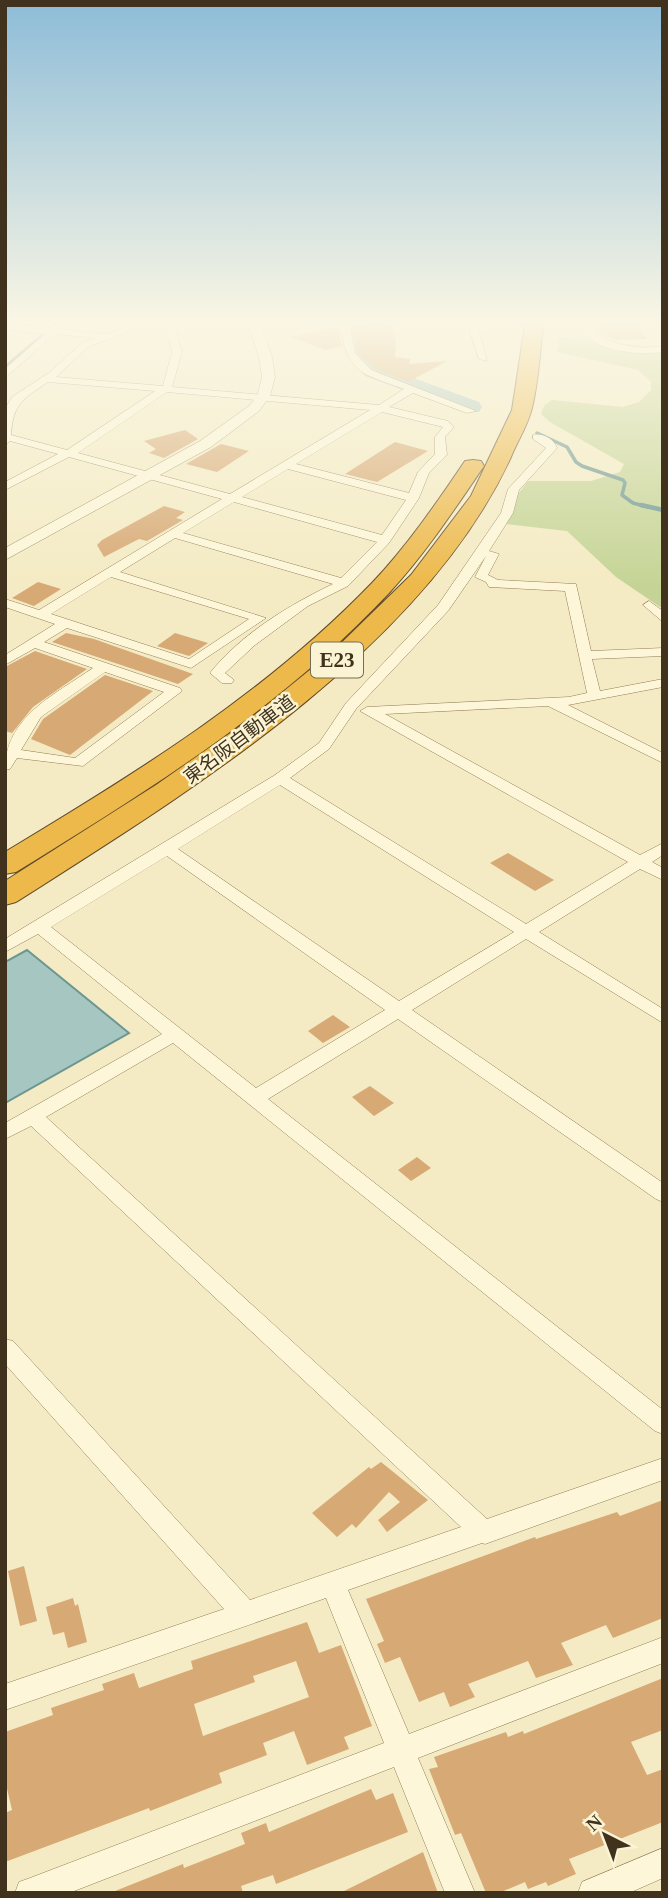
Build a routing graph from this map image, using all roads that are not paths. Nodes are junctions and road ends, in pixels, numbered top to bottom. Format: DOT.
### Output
graph roads {
  1 [pos="11,408"];
  2 [pos="138,408"];
  3 [pos="251,408"];
  4 [pos="375,408"];
  5 [pos="380,408"];
  6 [pos="462,408"];
  7 [pos="500,408"];
  8 [pos="521,408"];
  9 [pos="471,411"];
  10 [pos="537,437"];
  11 [pos="6,440"];
  12 [pos="71,453"];
  13 [pos="286,465"];
  14 [pos="149,475"];
  15 [pos="5,487"];
  16 [pos="232,498"];
  17 [pos="413,498"];
  18 [pos="173,534"];
  19 [pos="385,540"];
  20 [pos="488,544"];
  21 [pos="5,555"];
  22 [pos="110,573"];
  23 [pos="344,583"];
  24 [pos="5,603"];
  25 [pos="649,605"];
  26 [pos="40,615"];
  27 [pos="663,618"];
  28 [pos="65,623"];
  29 [pos="33,643"];
  30 [pos="663,652"];
  31 [pos="584,654"];
  32 [pos="5,661"];
  33 [pos="103,667"];
  34 [pos="227,680"];
  35 [pos="663,683"];
  36 [pos="595,696"];
  37 [pos="552,703"];
  38 [pos="368,711"];
  39 [pos="346,714"];
  40 [pos="663,759"];
  41 [pos="9,760"];
  42 [pos="280,778"];
  43 [pos="663,848"];
  44 [pos="167,849"];
  45 [pos="640,862"];
  46 [pos="5,865"];
  47 [pos="663,875"];
  48 [pos="5,895"];
  49 [pos="39,926"];
  50 [pos="525,932"];
  51 [pos="5,947"];
  52 [pos="399,1010"];
  53 [pos="663,1017"];
  54 [pos="175,1034"];
  55 [pos="253,1099"];
  56 [pos="33,1116"];
  57 [pos="5,1132"];
  58 [pos="663,1194"];
  59 [pos="5,1348"];
  60 [pos="663,1424"];
  61 [pos="663,1469"];
  62 [pos="485,1533"];
  63 [pos="333,1584"];
  64 [pos="245,1613"];
  65 [pos="663,1650"];
  66 [pos="5,1697"];
  67 [pos="401,1751"];
  68 [pos="663,1863"];
  69 [pos="30,1893"];
  70 [pos="460,1893"];
  71 [pos="593,1893"];
  1 -- 11 [label="street"];
  2 -- 12 [label="street"];
  3 -- 14 [label="street"];
  4 -- 5 [label="street"];
  5 -- 13 [label="street"];
  5 -- 17 [label="street"];
  6 -- 9 [label="street"];
  7 -- 46 [label="highway, 東名阪自動車道 / E23"];
  8 -- 48 [label="highway, 東名阪自動車道 / E23"];
  10 -- 20 [label="street"];
  11 -- 12 [label="street"];
  12 -- 14 [label="street"];
  12 -- 15 [label="street"];
  13 -- 16 [label="street"];
  13 -- 17 [label="street"];
  14 -- 16 [label="street"];
  14 -- 21 [label="street"];
  16 -- 18 [label="street"];
  16 -- 19 [label="street"];
  17 -- 19 [label="street"];
  18 -- 22 [label="street"];
  18 -- 23 [label="street"];
  19 -- 23 [label="street"];
  20 -- 31 [label="street"];
  20 -- 39 [label="street"];
  22 -- 26 [label="street"];
  22 -- 28 [label="street"];
  23 -- 34 [label="street"];
  24 -- 26 [label="street"];
  25 -- 27 [label="street"];
  26 -- 28 [label="street"];
  28 -- 29 [label="street"];
  29 -- 32 [label="street"];
  29 -- 33 [label="street"];
  30 -- 31 [label="street"];
  31 -- 36 [label="street"];
  33 -- 41 [label="street"];
  33 -- 41 [label="street"];
  35 -- 36 [label="street"];
  36 -- 37 [label="street"];
  37 -- 38 [label="street"];
  37 -- 40 [label="street"];
  38 -- 39 [label="street"];
  38 -- 45 [label="street"];
  39 -- 42 [label="street"];
  42 -- 44 [label="street"];
  42 -- 50 [label="street"];
  43 -- 45 [label="street"];
  44 -- 49 [label="street"];
  44 -- 52 [label="street"];
  45 -- 47 [label="street"];
  45 -- 50 [label="street"];
  49 -- 51 [label="street"];
  49 -- 54 [label="street"];
  50 -- 52 [label="street"];
  50 -- 53 [label="street"];
  52 -- 55 [label="street"];
  52 -- 58 [label="street"];
  54 -- 55 [label="street"];
  54 -- 56 [label="street"];
  55 -- 60 [label="street"];
  56 -- 57 [label="street"];
  56 -- 62 [label="street"];
  59 -- 64 [label="street"];
  61 -- 62 [label="street"];
  62 -- 63 [label="street"];
  63 -- 64 [label="street"];
  63 -- 67 [label="street"];
  64 -- 66 [label="street"];
  65 -- 67 [label="street"];
  67 -- 69 [label="street"];
  67 -- 70 [label="street"];
  68 -- 71 [label="street"];
}
